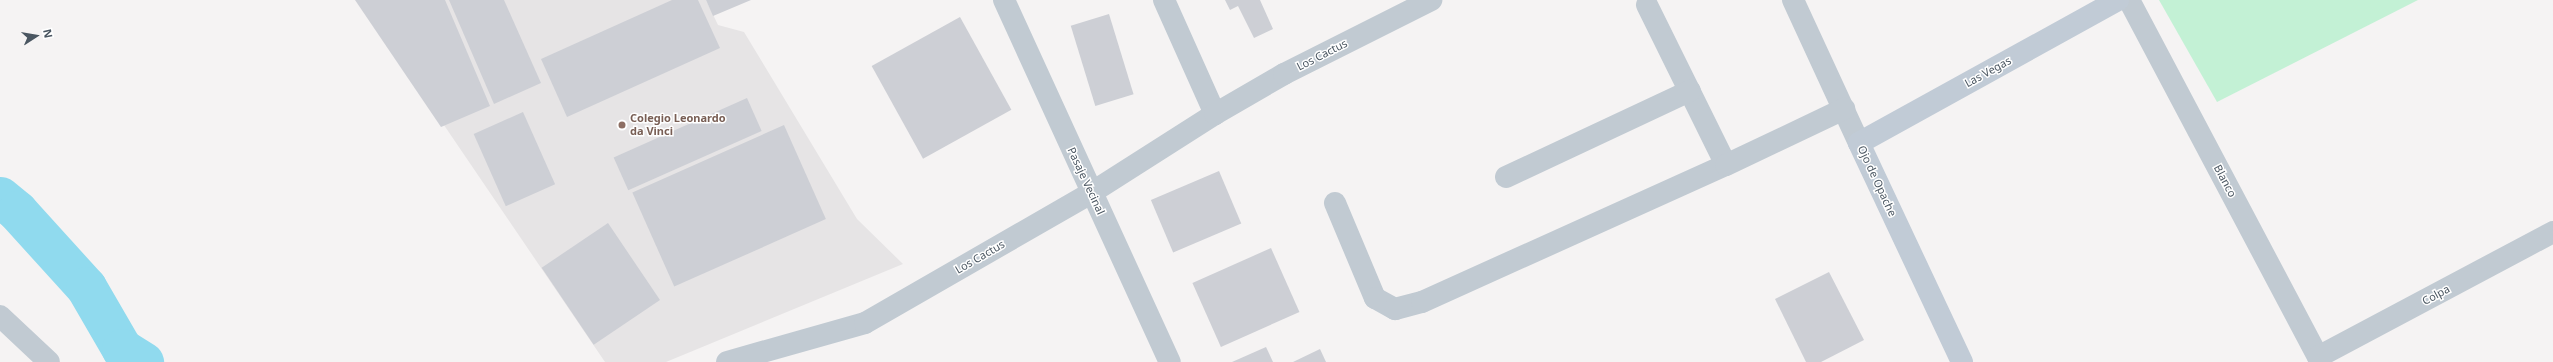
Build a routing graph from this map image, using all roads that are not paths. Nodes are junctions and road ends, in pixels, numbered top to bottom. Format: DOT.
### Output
graph roads {
  1 [pos="1004,0"];
  2 [pos="1164,0"];
  3 [pos="1793,0"];
  4 [pos="2118,0"];
  5 [pos="2129,0"];
  6 [pos="1424,2"];
  7 [pos="1647,5"];
  8 [pos="1690,91"];
  9 [pos="1844,109"];
  10 [pos="1214,114"];
  11 [pos="1859,143"];
  12 [pos="1726,165"];
  13 [pos="1506,177"];
  14 [pos="1091,193"];
  15 [pos="1335,203"];
  16 [pos="2553,232"];
  17 [pos="0,316"];
  18 [pos="2320,360"];
  19 [pos="49,362"];
  20 [pos="727,362"];
  21 [pos="1170,362"];
  22 [pos="1962,362"];
  1 -- 14 [label="street, Pasaje Vecinal"];
  2 -- 10 [label="street"];
  3 -- 9 [label="street, Ojo de Opache"];
  4 -- 11 [label="main road, Las Vegas"];
  5 -- 18 [label="street, Blanco"];
  6 -- 10 [label="street, Los Cactus"];
  7 -- 8 [label="street"];
  8 -- 12 [label="street"];
  8 -- 13 [label="street"];
  9 -- 11 [label="street, Ojo de Opache"];
  9 -- 12 [label="street"];
  10 -- 14 [label="street, Los Cactus"];
  11 -- 22 [label="main road, Ojo de Opache"];
  12 -- 15 [label="street"];
  14 -- 20 [label="street, Los Cactus"];
  14 -- 21 [label="street, Pasaje Vecinal"];
  16 -- 18 [label="street, Colpa"];
  17 -- 19 [label="street"];
}
